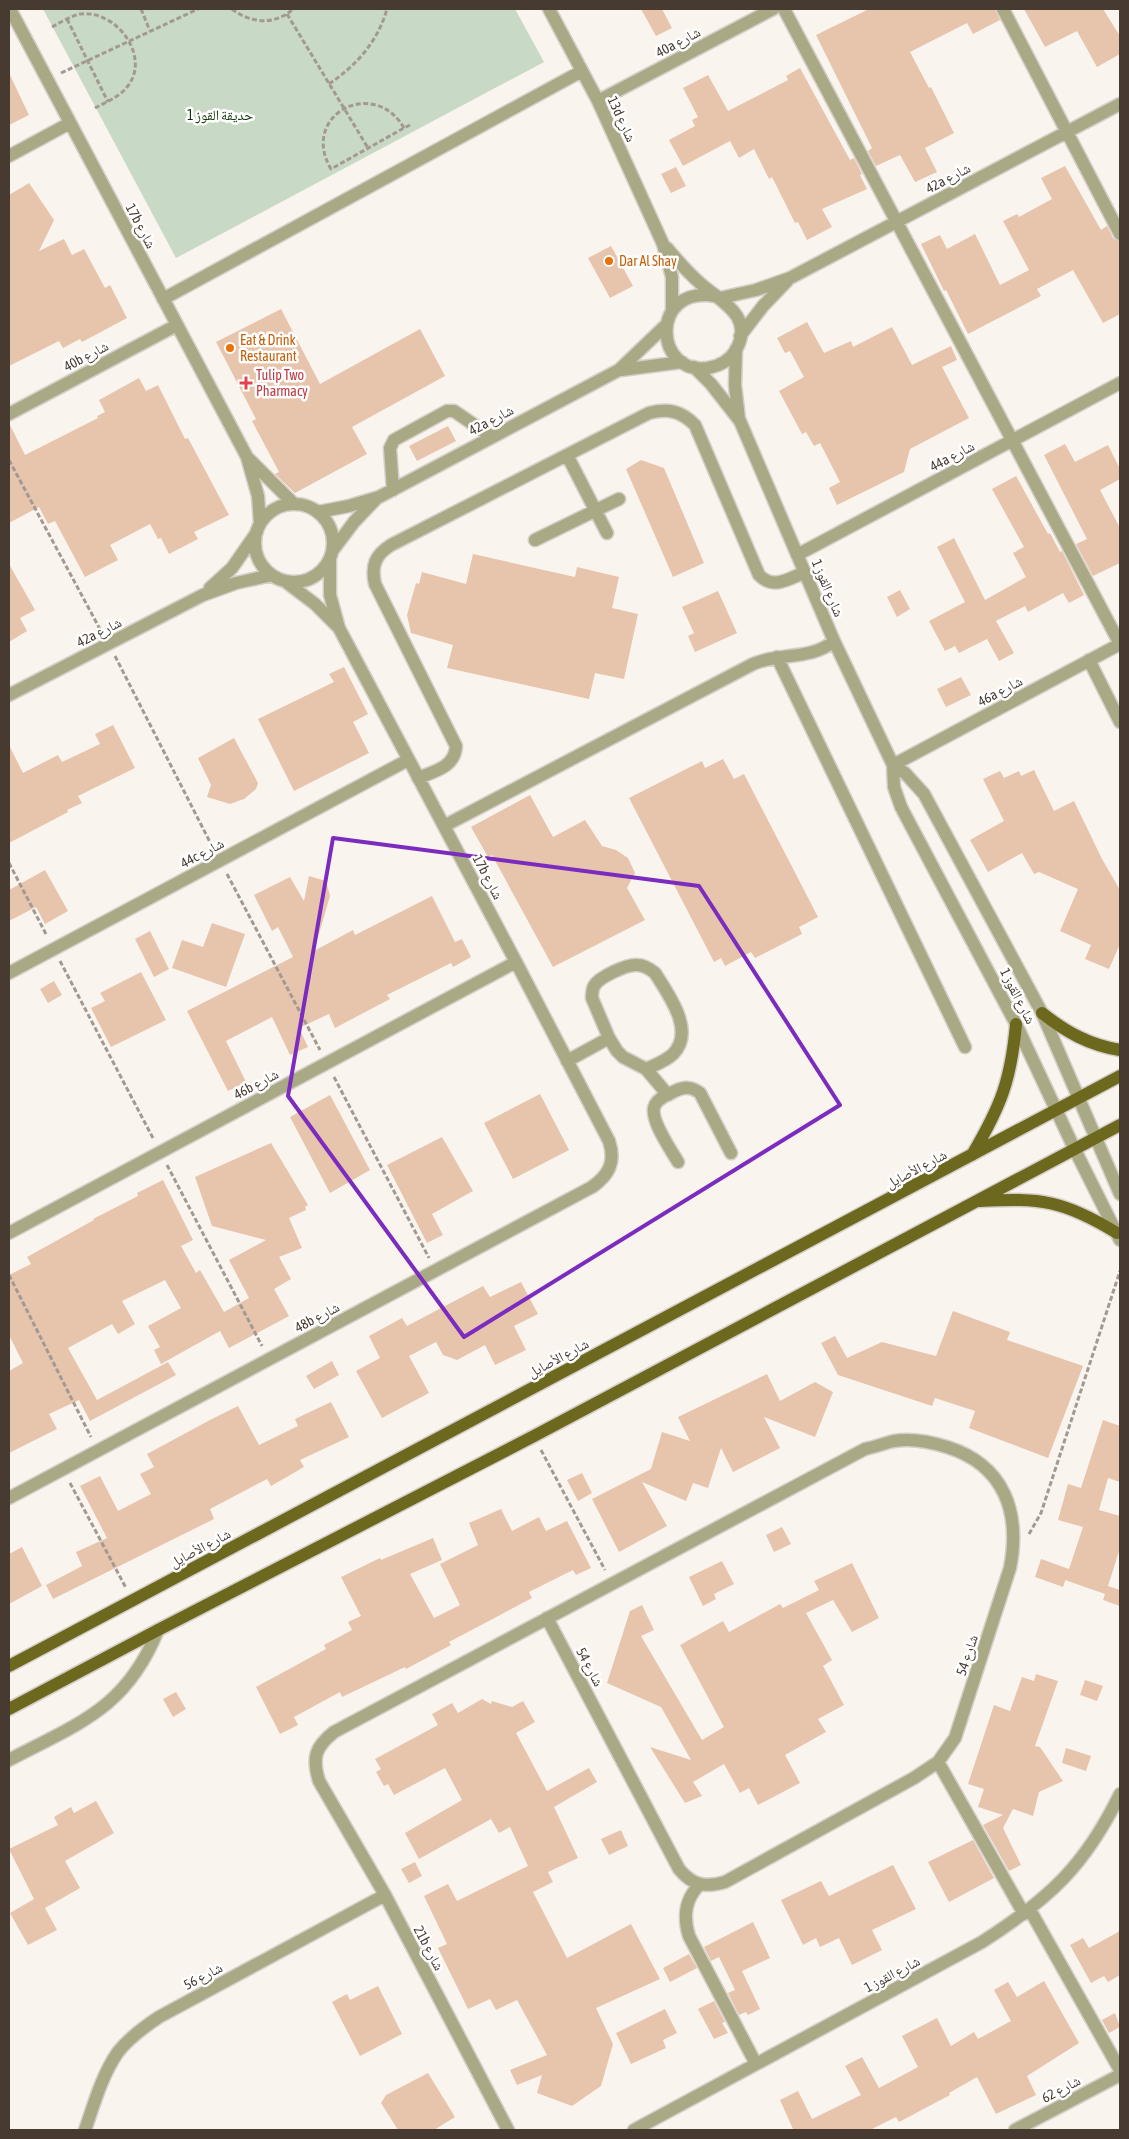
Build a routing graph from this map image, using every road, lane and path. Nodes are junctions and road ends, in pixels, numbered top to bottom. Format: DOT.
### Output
graph roads {
  1 [pos="10,9"];
  2 [pos="141,9"];
  3 [pos="198,9"];
  4 [pos="232,9"];
  5 [pos="292,9"];
  6 [pos="387,9"];
  7 [pos="549,9"];
  8 [pos="773,9"];
  9 [pos="784,9"];
  10 [pos="1003,9"];
  11 [pos="287,14"];
  12 [pos="67,19"];
  13 [pos="52,27"];
  14 [pos="150,31"];
  15 [pos="128,41"];
  16 [pos="87,60"];
  17 [pos="582,71"];
  18 [pos="47,79"];
  19 [pos="329,84"];
  20 [pos="598,101"];
  21 [pos="108,102"];
  22 [pos="1120,104"];
  23 [pos="95,108"];
  24 [pos="344,108"];
  25 [pos="70,123"];
  26 [pos="410,125"];
  27 [pos="404,128"];
  28 [pos="1067,132"];
  29 [pos="368,148"];
  30 [pos="9,156"];
  31 [pos="897,222"];
  32 [pos="1120,234"];
  33 [pos="664,244"];
  34 [pos="790,278"];
  35 [pos="718,297"];
  36 [pos="163,299"];
  37 [pos="672,310"];
  38 [pos="177,325"];
  39 [pos="666,325"];
  40 [pos="738,342"];
  41 [pos="682,362"];
  42 [pos="694,367"];
  43 [pos="618,370"];
  44 [pos="1120,383"];
  45 [pos="9,414"];
  46 [pos="740,422"];
  47 [pos="492,437"];
  48 [pos="1012,441"];
  49 [pos="567,455"];
  50 [pos="247,457"];
  51 [pos="393,490"];
  52 [pos="379,497"];
  53 [pos="619,499"];
  54 [pos="293,504"];
  55 [pos="596,510"];
  56 [pos="318,512"];
  57 [pos="257,529"];
  58 [pos="607,533"];
  59 [pos="536,540"];
  60 [pos="331,555"];
  61 [pos="797,555"];
  62 [pos="805,572"];
  63 [pos="272,576"];
  64 [pos="286,582"];
  65 [pos="202,595"];
  66 [pos="338,628"];
  67 [pos="834,641"];
  68 [pos="1120,644"];
  69 [pos="778,657"];
  70 [pos="1089,660"];
  71 [pos="9,695"];
  72 [pos="1120,722"];
  73 [pos="408,760"];
  74 [pos="893,765"];
  75 [pos="418,778"];
  76 [pos="444,826"];
  77 [pos="9,864"];
  78 [pos="54,949"];
  79 [pos="516,962"];
  80 [pos="9,973"];
  81 [pos="1042,1013"];
  82 [pos="1016,1024"];
  83 [pos="609,1038"];
  84 [pos="965,1047"];
  85 [pos="1120,1050"];
  86 [pos="567,1060"];
  87 [pos="646,1070"];
  88 [pos="1120,1076"];
  89 [pos="668,1095"];
  90 [pos="1080,1098"];
  91 [pos="1056,1111"];
  92 [pos="1120,1125"];
  93 [pos="1097,1137"];
  94 [pos="608,1141"];
  95 [pos="1074,1148"];
  96 [pos="160,1152"];
  97 [pos="731,1153"];
  98 [pos="972,1156"];
  99 [pos="678,1162"];
  100 [pos="1120,1194"];
  101 [pos="974,1201"];
  102 [pos="9,1232"];
  103 [pos="1118,1237"];
  104 [pos="1120,1271"];
  105 [pos="9,1275"];
  106 [pos="269,1360"];
  107 [pos="534,1436"];
  108 [pos="98,1451"];
  109 [pos="63,1469"];
  110 [pos="9,1498"];
  111 [pos="1013,1552"];
  112 [pos="612,1583"];
  113 [pos="133,1601"];
  114 [pos="547,1618"];
  115 [pos="158,1630"];
  116 [pos="9,1666"];
  117 [pos="9,1709"];
  118 [pos="9,1760"];
  119 [pos="938,1762"];
  120 [pos="320,1781"];
  121 [pos="1120,1794"];
  122 [pos="699,1885"];
  123 [pos="385,1895"];
  124 [pos="1027,1912"];
  125 [pos="756,2064"];
  126 [pos="1120,2070"];
  127 [pos="1120,2075"];
  128 [pos="86,2130"];
  129 [pos="508,2130"];
  130 [pos="634,2130"];
  131 [pos="1015,2130"];
  1 -- 18 [label="street, 17b شارع"];
  2 -- 14 [label="path"];
  3 -- 14 [label="path"];
  4 -- 11 [label="path"];
  5 -- 11 [label="path"];
  6 -- 19 [label="path"];
  7 -- 17 [label="street, 13d شارع"];
  8 -- 20 [label="street, 40a شارع"];
  9 -- 31 [label="street"];
  10 -- 28 [label="street"];
  11 -- 19 [label="path"];
  12 -- 13 [label="path"];
  12 -- 15 [label="path"];
  12 -- 16 [label="path"];
  14 -- 15 [label="path"];
  15 -- 16 [label="path"];
  15 -- 21 [label="path"];
  16 -- 18 [label="path"];
  16 -- 21 [label="path"];
  17 -- 20 [label="street, 13d شارع"];
  17 -- 36 [label="street"];
  18 -- 25 [label="street, 17b شارع"];
  19 -- 24 [label="path"];
  20 -- 33 [label="street, 13d شارع"];
  21 -- 23 [label="path"];
  22 -- 28 [label="street, 42a شارع"];
  24 -- 27 [label="path"];
  24 -- 29 [label="path"];
  24 -- 29 [label="path"];
  25 -- 30 [label="street"];
  25 -- 36 [label="street, 17b شارع"];
  26 -- 27 [label="path"];
  27 -- 29 [label="path"];
  28 -- 31 [label="street, 42a شارع"];
  28 -- 32 [label="street"];
  31 -- 34 [label="street, 42a شارع"];
  31 -- 48 [label="street"];
  33 -- 35 [label="street, 13d شارع"];
  33 -- 37 [label="street, 13d شارع"];
  34 -- 35 [label="street, 42a شارع"];
  34 -- 40 [label="street, 42a شارع"];
  35 -- 37 [label="street"];
  35 -- 40 [label="street"];
  36 -- 38 [label="street, 17b شارع"];
  37 -- 39 [label="street"];
  38 -- 45 [label="street, 40b شارع"];
  38 -- 50 [label="street, 17b شارع"];
  39 -- 41 [label="street"];
  39 -- 43 [label="street, 42a شارع"];
  40 -- 42 [label="street"];
  40 -- 46 [label="street, شارع القوز 1"];
  41 -- 42 [label="street"];
  41 -- 43 [label="street, 42a شارع"];
  42 -- 46 [label="street, شارع القوز 1"];
  43 -- 47 [label="street, 42a شارع"];
  44 -- 48 [label="street, 44a شارع"];
  46 -- 61 [label="street, شارع القوز 1"];
  47 -- 51 [label="street, 42a شارع"];
  47 -- 51 [label="street"];
  48 -- 61 [label="street, 44a شارع"];
  48 -- 68 [label="street"];
  49 -- 55 [label="street"];
  49 -- 62 [label="street"];
  49 -- 75 [label="street"];
  50 -- 54 [label="street, 17b شارع"];
  50 -- 57 [label="street, 17b شارع"];
  51 -- 52 [label="street, 42a شارع"];
  52 -- 56 [label="street, 42a شارع"];
  52 -- 60 [label="street, 42a شارع"];
  53 -- 55 [label="street"];
  54 -- 56 [label="street"];
  54 -- 57 [label="street"];
  55 -- 58 [label="street"];
  55 -- 59 [label="street"];
  56 -- 60 [label="street"];
  57 -- 63 [label="street"];
  57 -- 65 [label="street, 42a شارع"];
  60 -- 64 [label="street"];
  60 -- 66 [label="street, 17b شارع"];
  61 -- 62 [label="street, شارع القوز 1"];
  62 -- 67 [label="street, شارع القوز 1"];
  63 -- 64 [label="street"];
  63 -- 65 [label="street, 42a شارع"];
  64 -- 66 [label="street, 17b شارع"];
  65 -- 71 [label="street, 42a شارع"];
  66 -- 73 [label="street, 17b شارع"];
  67 -- 69 [label="street"];
  67 -- 74 [label="street, شارع القوز 1"];
  68 -- 70 [label="street, 46a شارع"];
  69 -- 76 [label="street"];
  69 -- 84 [label="street"];
  70 -- 72 [label="street"];
  70 -- 74 [label="street, 46a شارع"];
  73 -- 75 [label="street, 17b شارع"];
  73 -- 78 [label="street, 44c شارع"];
  74 -- 81 [label="street, شارع القوز 1"];
  74 -- 82 [label="street, شارع القوز 1"];
  75 -- 76 [label="street, 17b شارع"];
  76 -- 79 [label="street, 17b شارع"];
  77 -- 78 [label="path"];
  78 -- 80 [label="street, 44c شارع"];
  78 -- 96 [label="path"];
  79 -- 86 [label="street, 17b شارع"];
  79 -- 96 [label="street, 46b شارع"];
  81 -- 85 [label="main road"];
  81 -- 90 [label="street, شارع القوز 1"];
  82 -- 91 [label="street, شارع القوز 1"];
  82 -- 98 [label="main road"];
  83 -- 86 [label="street"];
  83 -- 87 [label="street"];
  83 -- 87 [label="street"];
  86 -- 94 [label="street, 17b شارع"];
  87 -- 89 [label="street"];
  88 -- 90 [label="main road, شارع الأصايل"];
  89 -- 97 [label="street"];
  89 -- 99 [label="street"];
  90 -- 91 [label="main road, شارع الأصايل"];
  90 -- 93 [label="street, شارع القوز 1"];
  91 -- 95 [label="street, شارع القوز 1"];
  91 -- 98 [label="main road, شارع الأصايل"];
  92 -- 93 [label="main road"];
  93 -- 95 [label="main road"];
  93 -- 100 [label="street, شارع القوز 1"];
  94 -- 106 [label="street, 48b شارع"];
  95 -- 101 [label="main road"];
  95 -- 103 [label="street, شارع القوز 1"];
  96 -- 102 [label="street, 46b شارع"];
  96 -- 106 [label="path"];
  98 -- 113 [label="main road, شارع الأصايل"];
  101 -- 103 [label="main road"];
  101 -- 107 [label="main road"];
  104 -- 111 [label="path"];
  105 -- 108 [label="path"];
  106 -- 108 [label="street, 48b شارع"];
  107 -- 112 [label="path"];
  107 -- 115 [label="main road"];
  108 -- 109 [label="street, 48b شارع"];
  109 -- 110 [label="street, 48b شارع"];
  109 -- 113 [label="path"];
  111 -- 112 [label="street, شارع 54"];
  111 -- 119 [label="street, شارع 54"];
  112 -- 114 [label="street, شارع 54"];
  113 -- 116 [label="main road, شارع الأصايل"];
  114 -- 120 [label="street, شارع 54"];
  114 -- 122 [label="street, شارع 54"];
  115 -- 117 [label="main road"];
  115 -- 118 [label="street"];
  119 -- 122 [label="street, شارع 54"];
  119 -- 124 [label="street"];
  120 -- 123 [label="street, 21b شارع"];
  121 -- 124 [label="street, شارع القوز 1"];
  122 -- 125 [label="street"];
  123 -- 128 [label="street, شارع 56"];
  123 -- 129 [label="street, 21b شارع"];
  124 -- 125 [label="street, شارع القوز 1"];
  124 -- 126 [label="street"];
  125 -- 130 [label="street, شارع القوز 1"];
  127 -- 131 [label="street, شارع 62"];
}
